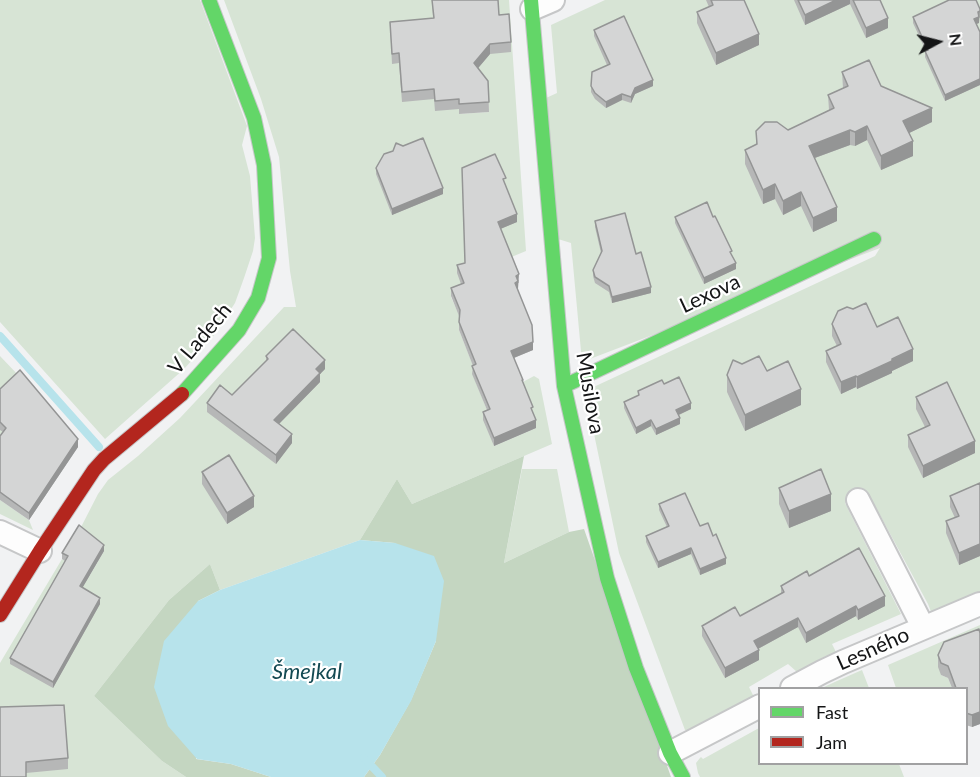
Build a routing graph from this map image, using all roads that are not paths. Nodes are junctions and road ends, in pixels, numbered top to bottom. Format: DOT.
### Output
graph roads {
  1 [pos="209,0"];
  2 [pos="553,0"];
  3 [pos="532,5"];
  4 [pos="875,242"];
  5 [pos="564,386"];
  6 [pos="858,500"];
  7 [pos="0,532"];
  8 [pos="40,551"];
  9 [pos="980,604"];
  10 [pos="0,615"];
  11 [pos="923,627"];
  12 [pos="794,687"];
  13 [pos="758,707"];
  14 [pos="670,753"];
  15 [pos="683,777"];
  1 -- 8 [label="street, V Ladech"];
  2 -- 3 [label="street"];
  3 -- 5 [label="street, Musilova"];
  4 -- 5 [label="street, Lexova"];
  5 -- 14 [label="street, Musilova"];
  6 -- 11 [label="street, Lesného"];
  7 -- 8 [label="street"];
  8 -- 10 [label="street, V Ladech"];
  9 -- 11 [label="street, Lesného"];
  11 -- 12 [label="street, Lesného"];
  13 -- 14 [label="street"];
  14 -- 15 [label="street, Musilova"];
}
